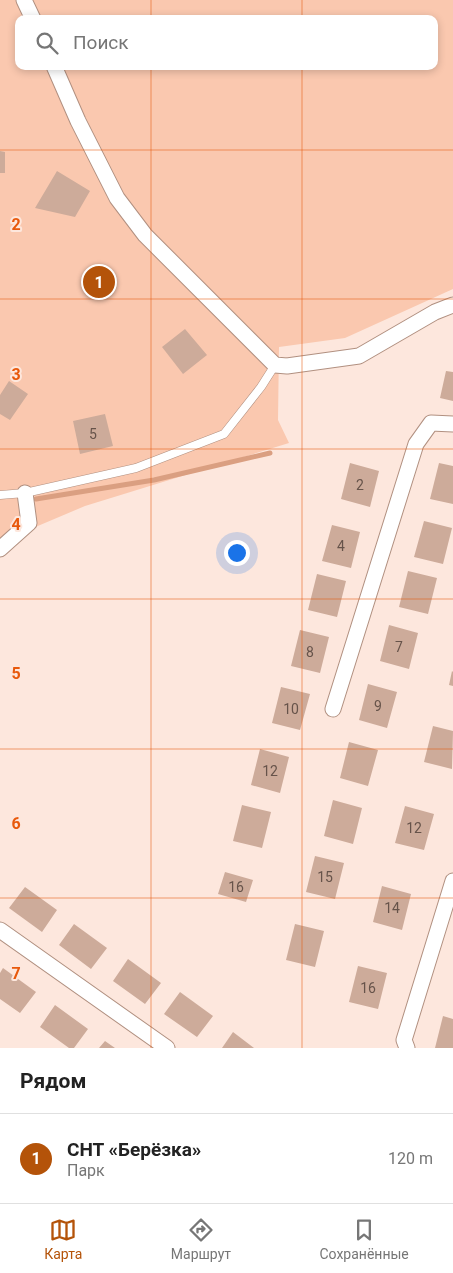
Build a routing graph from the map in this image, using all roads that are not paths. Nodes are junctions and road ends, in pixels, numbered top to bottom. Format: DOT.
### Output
graph roads {
  1 [pos="24,0"];
  2 [pos="30,15"];
  3 [pos="56,70"];
  4 [pos="453,305"];
  5 [pos="274,365"];
  6 [pos="453,424"];
  7 [pos="25,493"];
  8 [pos="0,495"];
  9 [pos="0,549"];
  10 [pos="333,709"];
  11 [pos="453,881"];
  12 [pos="0,930"];
  13 [pos="167,1048"];
  14 [pos="407,1048"];
  1 -- 2 [label="street"];
  3 -- 5 [label="street"];
  4 -- 5 [label="street"];
  5 -- 7 [label="lane"];
  6 -- 10 [label="street"];
  7 -- 8 [label="lane"];
  7 -- 9 [label="street"];
  11 -- 14 [label="street"];
  12 -- 13 [label="street"];
}
